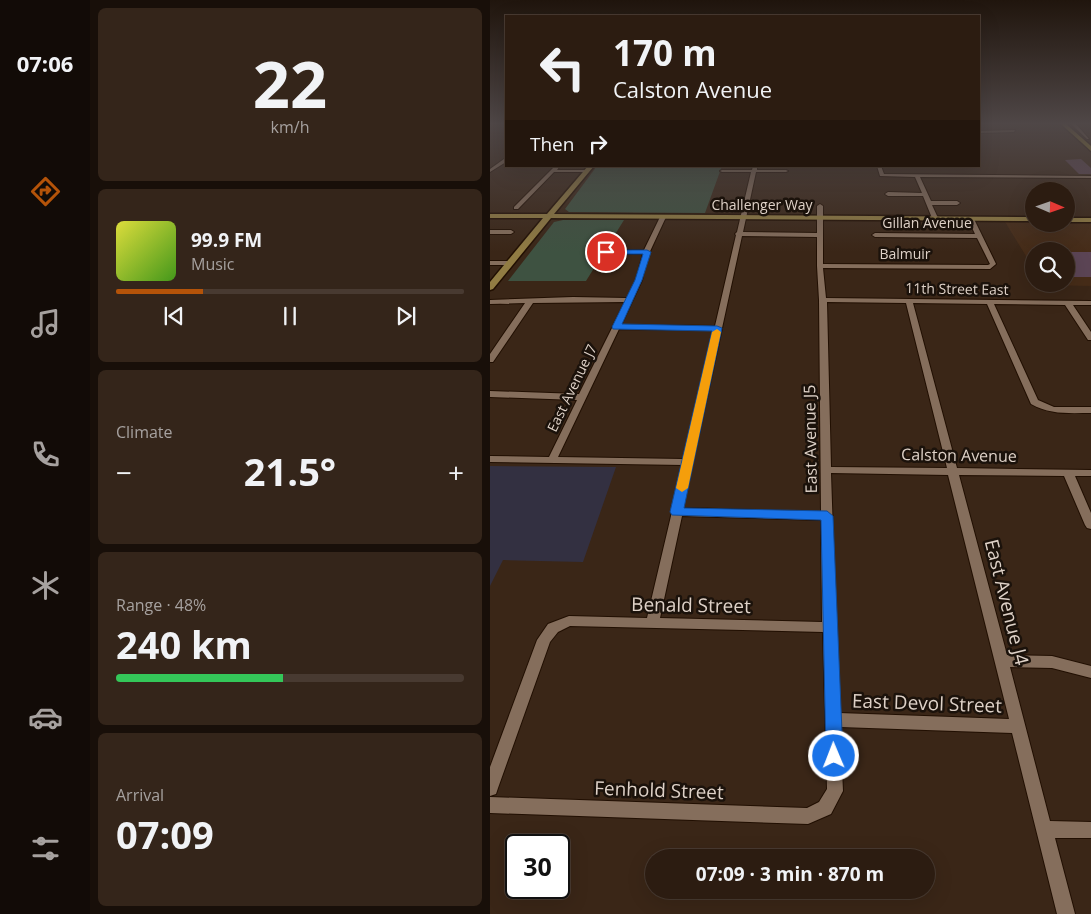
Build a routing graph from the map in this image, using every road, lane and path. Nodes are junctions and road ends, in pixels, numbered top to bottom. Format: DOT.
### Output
graph roads {
  1 [pos="879,167"];
  2 [pos="556,168"];
  3 [pos="589,169"];
  4 [pos="754,169"];
  5 [pos="722,171"];
  6 [pos="786,171"];
  7 [pos="917,175"];
  8 [pos="1091,177"];
  9 [pos="888,194"];
  10 [pos="926,195"];
  11 [pos="930,203"];
  12 [pos="957,203"];
  13 [pos="516,208"];
  14 [pos="820,212"];
  15 [pos="490,216"];
  16 [pos="550,216"];
  17 [pos="663,217"];
  18 [pos="742,217"];
  19 [pos="935,218"];
  20 [pos="970,219"];
  21 [pos="1025,219"];
  22 [pos="1075,220"];
  23 [pos="1091,220"];
  24 [pos="490,232"];
  25 [pos="511,232"];
  26 [pos="738,234"];
  27 [pos="820,235"];
  28 [pos="875,235"];
  29 [pos="979,236"];
  30 [pos="606,252"];
  31 [pos="647,252"];
  32 [pos="490,263"];
  33 [pos="510,263"];
  34 [pos="820,266"];
  35 [pos="490,287"];
  36 [pos="629,300"];
  37 [pos="822,300"];
  38 [pos="909,300"];
  39 [pos="530,301"];
  40 [pos="490,302"];
  41 [pos="989,302"];
  42 [pos="1066,302"];
  43 [pos="1091,303"];
  44 [pos="616,327"];
  45 [pos="717,328"];
  46 [pos="1091,338"];
  47 [pos="490,360"];
  48 [pos="490,394"];
  49 [pos="580,397"];
  50 [pos="1091,410"];
  51 [pos="490,459"];
  52 [pos="552,460"];
  53 [pos="688,462"];
  54 [pos="827,470"];
  55 [pos="954,471"];
  56 [pos="1068,473"];
  57 [pos="1091,473"];
  58 [pos="677,512"];
  59 [pos="827,516"];
  60 [pos="1091,525"];
  61 [pos="652,623"];
  62 [pos="829,627"];
  63 [pos="1002,661"];
  64 [pos="1091,672"];
  65 [pos="834,720"];
  66 [pos="1019,726"];
  67 [pos="490,788"];
  68 [pos="490,805"];
  69 [pos="825,808"];
  70 [pos="1044,829"];
  71 [pos="1091,830"];
  72 [pos="1066,914"];
  1 -- 7 [label="street"];
  2 -- 3 [label="street"];
  2 -- 13 [label="street"];
  3 -- 16 [label="main road"];
  4 -- 5 [label="street"];
  4 -- 6 [label="street"];
  4 -- 18 [label="street"];
  7 -- 8 [label="street"];
  7 -- 10 [label="street"];
  9 -- 10 [label="street"];
  10 -- 11 [label="street"];
  11 -- 12 [label="street"];
  11 -- 19 [label="street"];
  14 -- 18 [label="main road, Challenger Way"];
  14 -- 19 [label="main road, Challenger Way"];
  14 -- 27 [label="street, East Avenue J5"];
  15 -- 16 [label="main road, Challenger Way"];
  16 -- 17 [label="main road, Challenger Way"];
  16 -- 33 [label="main road"];
  17 -- 18 [label="main road, Challenger Way"];
  17 -- 31 [label="street, East Avenue J7"];
  18 -- 26 [label="street"];
  19 -- 20 [label="main road, Challenger Way"];
  20 -- 21 [label="main road, Challenger Way"];
  20 -- 29 [label="street"];
  22 -- 23 [label="main road"];
  24 -- 25 [label="street"];
  26 -- 27 [label="street"];
  26 -- 45 [label="street"];
  27 -- 34 [label="street, East Avenue J5"];
  28 -- 29 [label="street, Gillan Avenue"];
  29 -- 34 [label="street, Balmuir"];
  30 -- 31 [label="street"];
  31 -- 36 [label="street, East Avenue J7"];
  32 -- 33 [label="street"];
  33 -- 35 [label="main road"];
  34 -- 37 [label="street, East Avenue J5"];
  36 -- 39 [label="street"];
  36 -- 44 [label="street, East Avenue J7"];
  37 -- 38 [label="street, 11th Street East"];
  37 -- 54 [label="street, East Avenue J5"];
  38 -- 41 [label="street, 11th Street East"];
  38 -- 55 [label="street, East Avenue J4"];
  39 -- 40 [label="street"];
  39 -- 47 [label="street"];
  41 -- 42 [label="street, 11th Street East"];
  41 -- 50 [label="street"];
  42 -- 43 [label="street, 11th Street East"];
  42 -- 46 [label="street"];
  44 -- 45 [label="street"];
  44 -- 49 [label="street, East Avenue J7"];
  45 -- 53 [label="street"];
  48 -- 49 [label="street"];
  49 -- 52 [label="street, East Avenue J7"];
  51 -- 52 [label="street"];
  52 -- 53 [label="street"];
  53 -- 58 [label="street"];
  54 -- 55 [label="street, Calston Avenue"];
  54 -- 59 [label="street, East Avenue J5"];
  55 -- 56 [label="street, Calston Avenue"];
  55 -- 63 [label="street, East Avenue J4"];
  56 -- 57 [label="street, Calston Avenue"];
  56 -- 60 [label="street"];
  58 -- 59 [label="street"];
  58 -- 61 [label="street"];
  59 -- 62 [label="street, East Avenue J5"];
  61 -- 62 [label="street, Benald Street"];
  61 -- 67 [label="street, Benald Street"];
  62 -- 65 [label="street, East Avenue J5"];
  63 -- 64 [label="street"];
  63 -- 66 [label="street, East Avenue J4"];
  65 -- 66 [label="street, East Devol Street"];
  65 -- 69 [label="street, East Avenue J5"];
  66 -- 70 [label="street, East Avenue J4"];
  68 -- 69 [label="street, Fenhold Street"];
  70 -- 71 [label="street"];
  70 -- 72 [label="street, East Avenue J4"];
}
